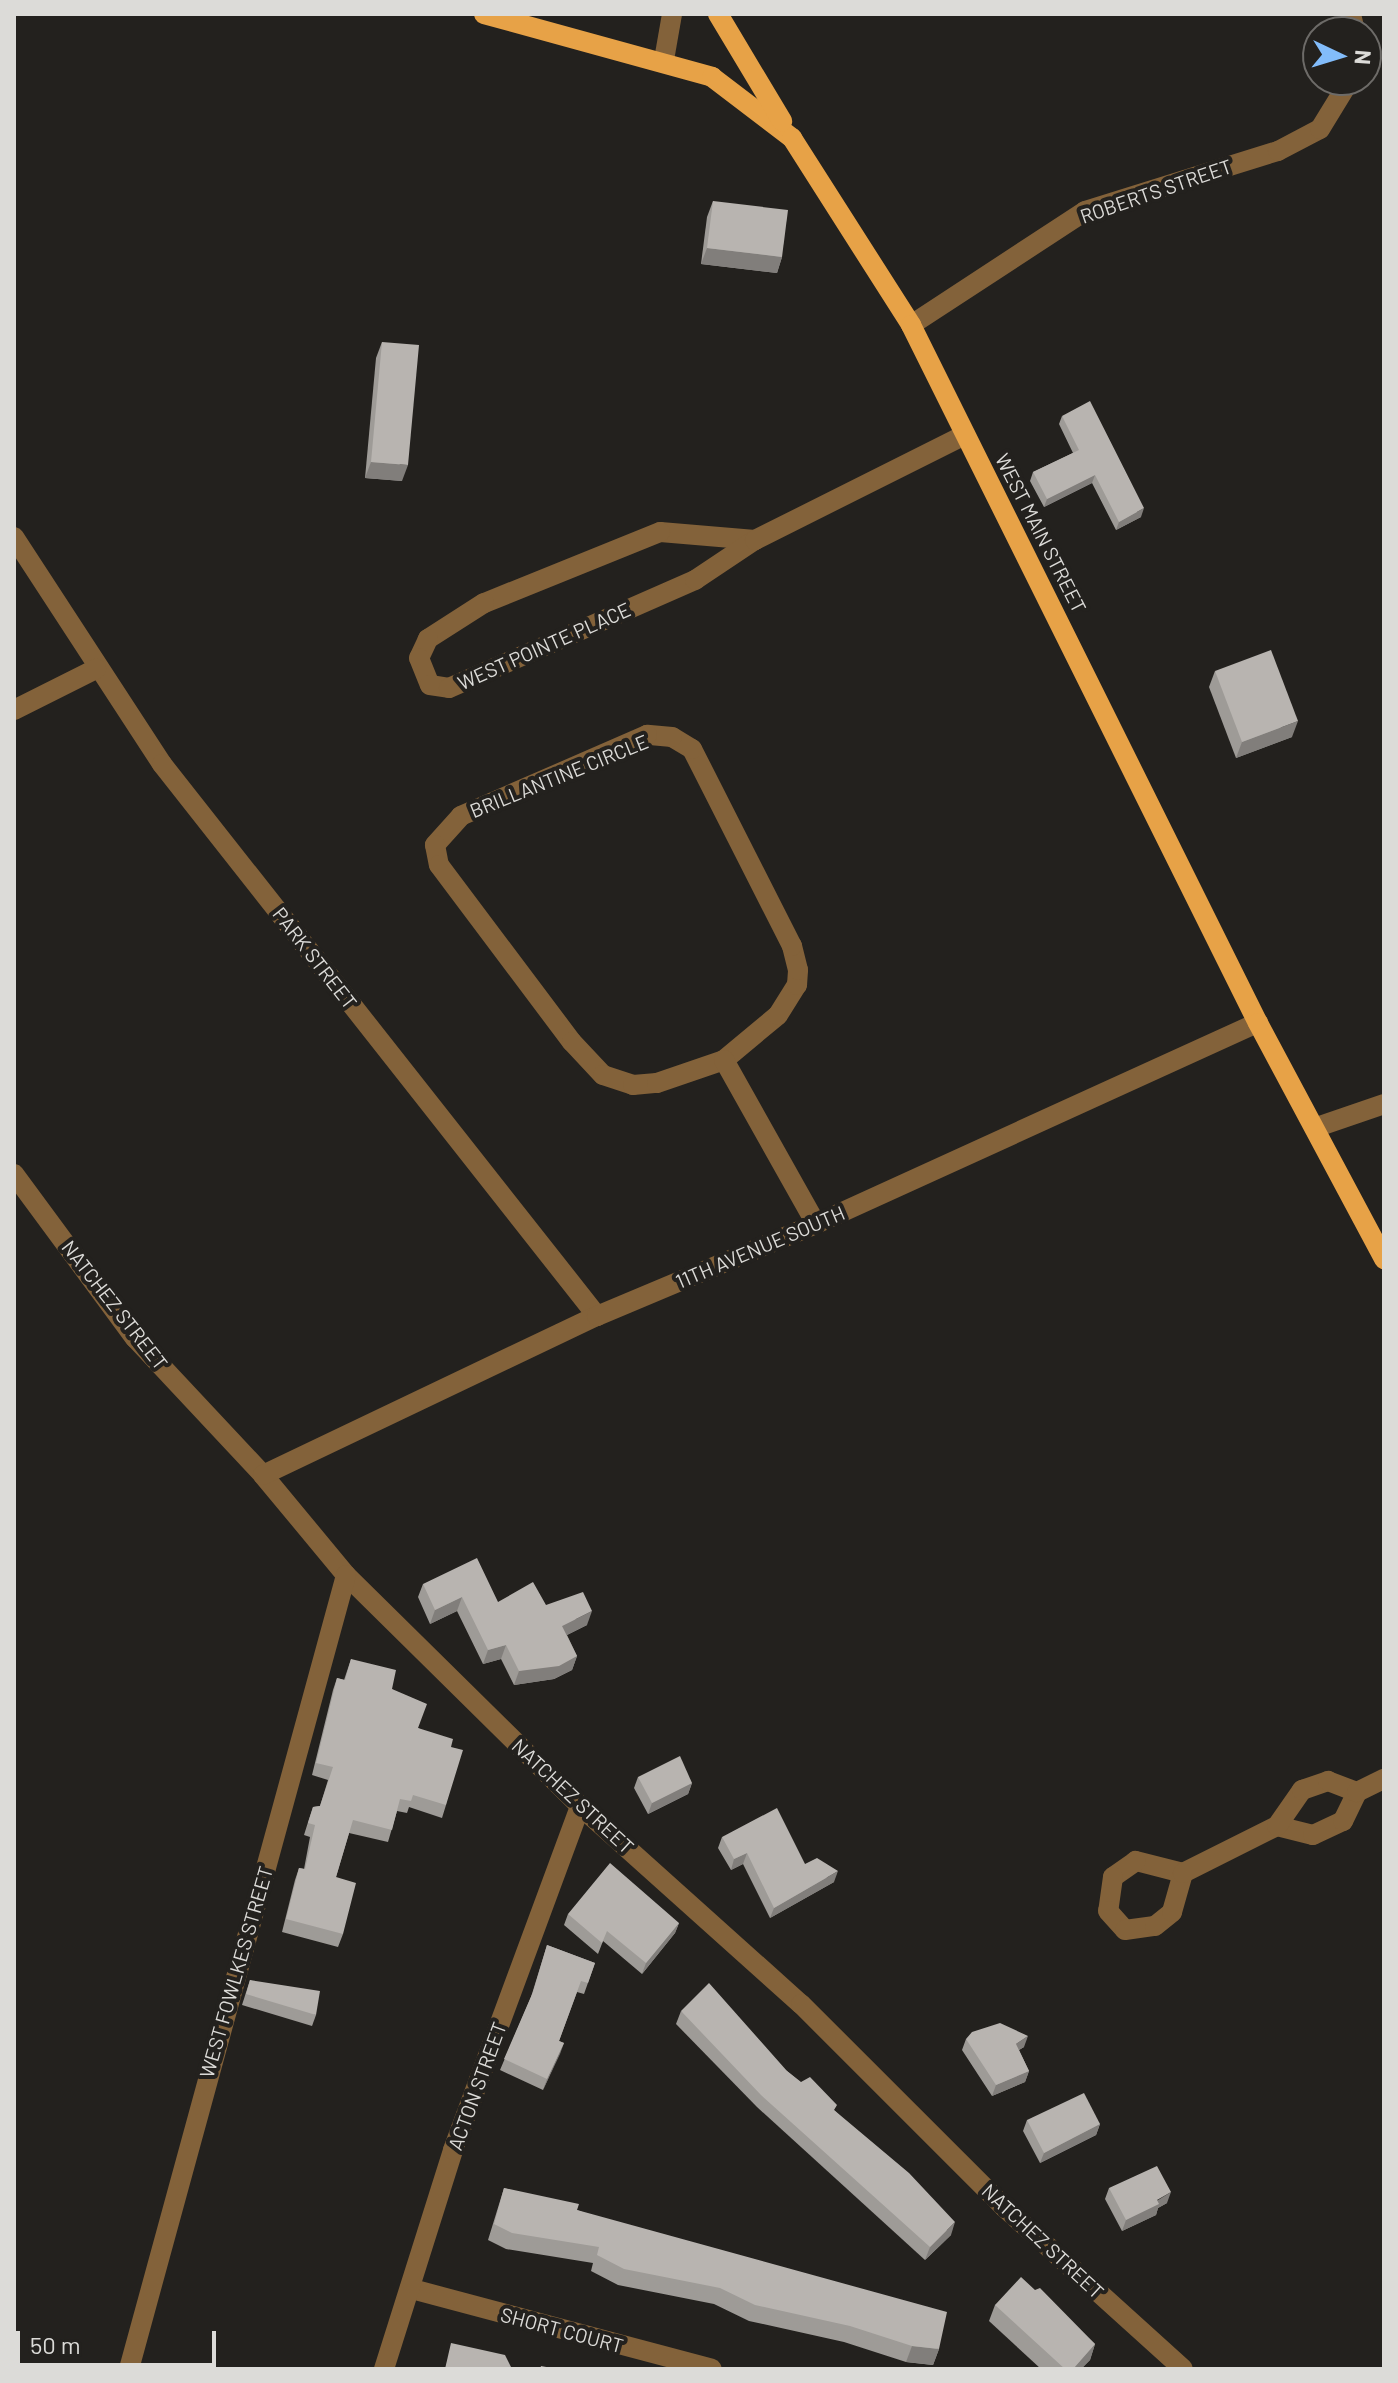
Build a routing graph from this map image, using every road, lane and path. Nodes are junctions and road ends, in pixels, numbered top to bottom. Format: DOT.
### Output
graph roads {
  1 [pos="484,14"];
  2 [pos="672,14"];
  3 [pos="718,14"];
  4 [pos="664,60"];
  5 [pos="1340,96"];
  6 [pos="792,138"];
  7 [pos="911,325"];
  8 [pos="965,435"];
  9 [pos="14,537"];
  10 [pos="755,540"];
  11 [pos="96,669"];
  12 [pos="14,710"];
  13 [pos="1258,1023"];
  14 [pos="724,1060"];
  15 [pos="1384,1104"];
  16 [pos="1317,1127"];
  17 [pos="17,1182"];
  18 [pos="816,1224"];
  19 [pos="1384,1259"];
  20 [pos="597,1316"];
  21 [pos="263,1475"];
  22 [pos="346,1575"];
  23 [pos="1384,1779"];
  24 [pos="1357,1792"];
  25 [pos="580,1806"];
  26 [pos="1277,1826"];
  27 [pos="1183,1873"];
  28 [pos="412,2289"];
  29 [pos="1178,2367"];
  30 [pos="129,2369"];
  31 [pos="384,2369"];
  32 [pos="712,2369"];
  1 -- 4 [label="main road, WEST MAIN STREET"];
  2 -- 4 [label="street"];
  3 -- 6 [label="main road"];
  4 -- 6 [label="main road, WEST MAIN STREET"];
  5 -- 7 [label="street, ROBERTS STREET"];
  6 -- 7 [label="main road, WEST MAIN STREET"];
  7 -- 8 [label="main road, WEST MAIN STREET"];
  8 -- 10 [label="street, WEST POINTE PLACE"];
  8 -- 13 [label="main road, WEST MAIN STREET"];
  9 -- 11 [label="street, PARK STREET"];
  10 -- 10 [label="street, WEST POINTE PLACE"];
  11 -- 12 [label="street"];
  11 -- 20 [label="street, PARK STREET"];
  13 -- 16 [label="main road, WEST MAIN STREET"];
  13 -- 18 [label="street, 11TH AVENUE SOUTH"];
  14 -- 14 [label="street, BRILLANTINE CIRCLE"];
  14 -- 18 [label="street"];
  15 -- 16 [label="street"];
  16 -- 19 [label="main road, WEST MAIN STREET"];
  17 -- 21 [label="street, NATCHEZ STREET"];
  18 -- 20 [label="street, 11TH AVENUE SOUTH"];
  20 -- 21 [label="street, 11TH AVENUE SOUTH"];
  21 -- 22 [label="street, NATCHEZ STREET"];
  22 -- 25 [label="street, NATCHEZ STREET"];
  22 -- 30 [label="street, WEST FOWLKES STREET"];
  23 -- 24 [label="street"];
  24 -- 26 [label="street"];
  24 -- 26 [label="street"];
  25 -- 28 [label="street, ACTON STREET"];
  25 -- 29 [label="street, NATCHEZ STREET"];
  26 -- 27 [label="street"];
  28 -- 31 [label="street, ACTON STREET"];
  28 -- 32 [label="street, SHORT COURT"];
}
